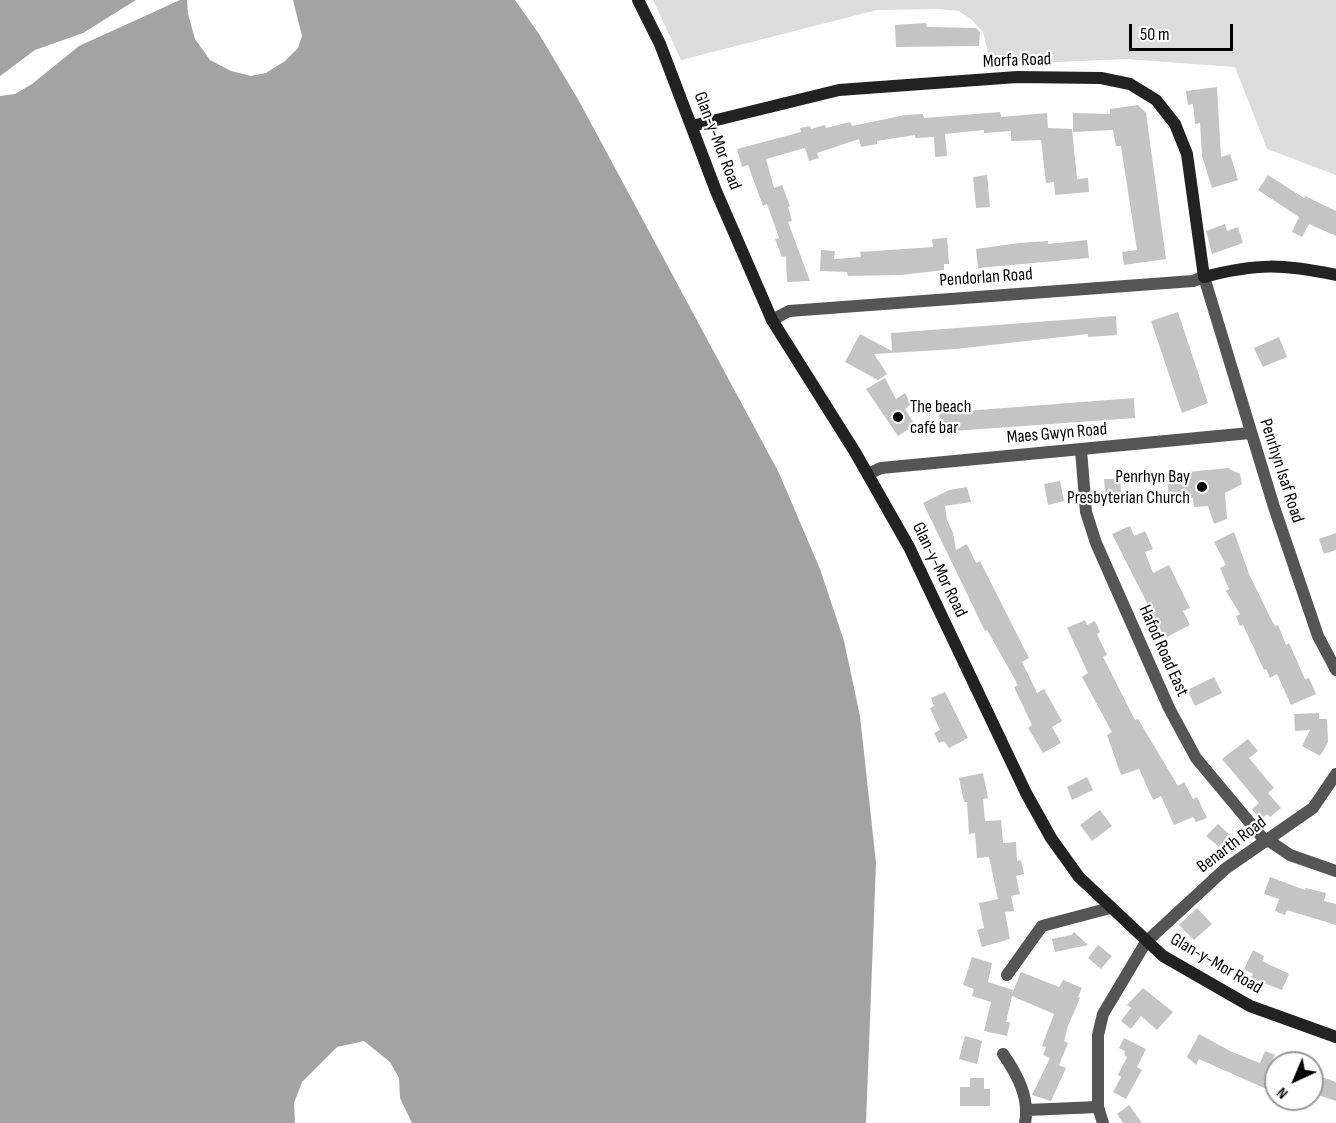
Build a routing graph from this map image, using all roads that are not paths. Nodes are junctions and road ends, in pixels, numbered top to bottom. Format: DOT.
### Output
graph roads {
  1 [pos="638,0"];
  2 [pos="692,126"];
  3 [pos="1336,275"];
  4 [pos="1204,277"];
  5 [pos="772,320"];
  6 [pos="1250,433"];
  7 [pos="1081,450"];
  8 [pos="868,474"];
  9 [pos="1336,670"];
  10 [pos="1336,774"];
  11 [pos="1267,841"];
  12 [pos="1336,871"];
  13 [pos="1110,908"];
  14 [pos="1146,942"];
  15 [pos="1007,975"];
  16 [pos="1336,1037"];
  17 [pos="1003,1054"];
  18 [pos="1098,1107"];
  19 [pos="1027,1110"];
  20 [pos="1025,1123"];
  21 [pos="1103,1123"];
  1 -- 2 [label="street, Glan-y-Mor Road"];
  2 -- 4 [label="street, Morfa Road"];
  2 -- 5 [label="street, Glan-y-Mor Road"];
  3 -- 4 [label="street"];
  4 -- 5 [label="street, Pendorlan Road"];
  4 -- 6 [label="street, Penrhyn Isaf Road"];
  5 -- 8 [label="street, Glan-y-Mor Road"];
  6 -- 7 [label="street, Maes Gwyn Road"];
  6 -- 9 [label="street, Penrhyn Isaf Road"];
  7 -- 8 [label="street, Maes Gwyn Road"];
  7 -- 11 [label="street, Hafod Road East"];
  8 -- 13 [label="street, Glan-y-Mor Road"];
  10 -- 11 [label="street, Benarth Road"];
  11 -- 12 [label="street, Hafod Road East"];
  11 -- 14 [label="street, Benarth Road"];
  13 -- 14 [label="street, Glan-y-Mor Road"];
  13 -- 15 [label="street"];
  14 -- 16 [label="street, Glan-y-Mor Road"];
  14 -- 18 [label="street, Benarth Road"];
  17 -- 19 [label="street"];
  18 -- 19 [label="street"];
  18 -- 21 [label="street, Benarth Road"];
  19 -- 20 [label="street"];
}
